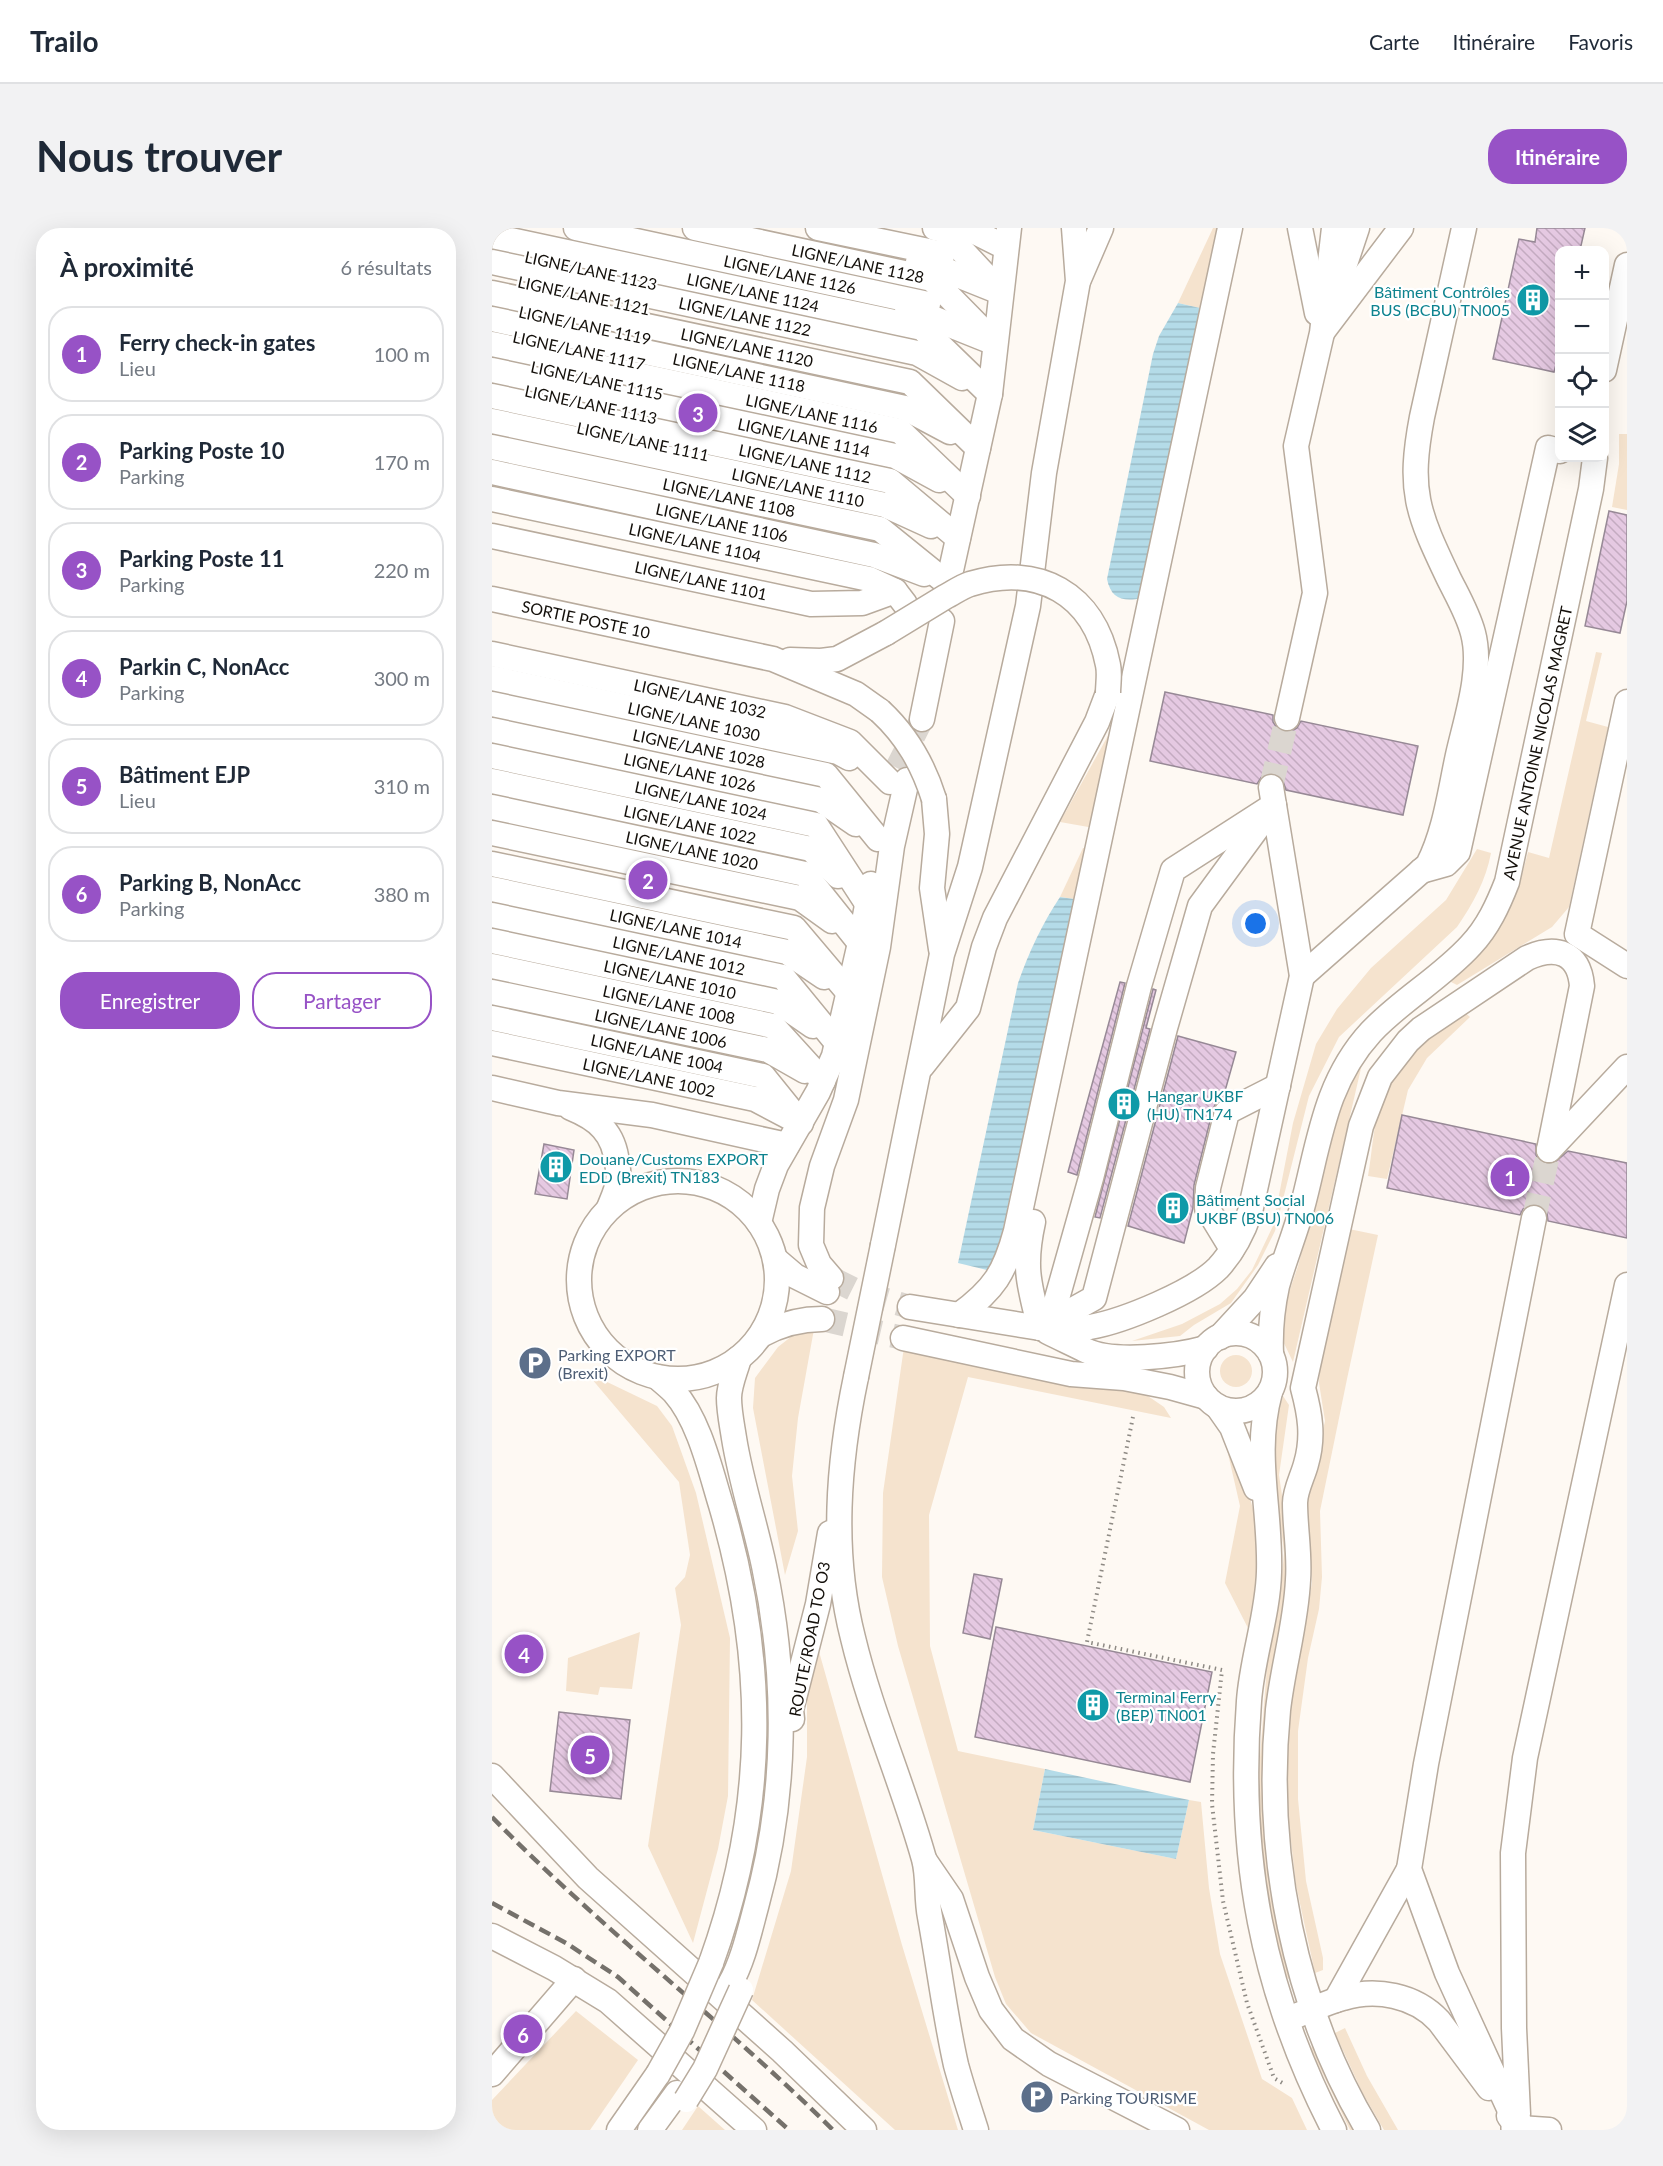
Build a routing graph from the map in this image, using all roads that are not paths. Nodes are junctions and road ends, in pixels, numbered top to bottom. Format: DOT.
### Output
graph roads {
  1 [pos="515,228"];
  2 [pos="576,228"];
  3 [pos="633,228"];
  4 [pos="694,228"];
  5 [pos="758,228"];
  6 [pos="819,228"];
  7 [pos="878,228"];
  8 [pos="935,228"];
  9 [pos="967,228"];
  10 [pos="979,228"];
  11 [pos="985,228"];
  12 [pos="990,228"];
  13 [pos="1074,228"];
  14 [pos="1101,228"];
  15 [pos="1230,228"];
  16 [pos="1244,228"];
  17 [pos="1300,228"];
  18 [pos="1312,228"];
  19 [pos="1334,228"];
  20 [pos="1357,228"];
  21 [pos="1380,228"];
  22 [pos="1401,228"];
  23 [pos="1464,228"];
  24 [pos="492,236"];
  25 [pos="1007,238"];
  26 [pos="492,249"];
  27 [pos="492,262"];
  28 [pos="1627,265"];
  29 [pos="492,275"];
  30 [pos="1078,281"];
  31 [pos="1000,292"];
  32 [pos="492,293"];
  33 [pos="492,305"];
  34 [pos="492,319"];
  35 [pos="492,331"];
  36 [pos="1322,333"];
  37 [pos="995,343"];
  38 [pos="492,344"];
  39 [pos="1608,354"];
  40 [pos="492,357"];
  41 [pos="492,370"];
  42 [pos="492,383"];
  43 [pos="990,394"];
  44 [pos="492,396"];
  45 [pos="492,409"];
  46 [pos="492,421"];
  47 [pos="492,434"];
  48 [pos="492,447"];
  49 [pos="978,448"];
  50 [pos="1555,450"];
  51 [pos="492,460"];
  52 [pos="1595,462"];
  53 [pos="492,472"];
  54 [pos="492,485"];
  55 [pos="968,496"];
  56 [pos="492,499"];
  57 [pos="492,512"];
  58 [pos="492,524"];
  59 [pos="492,536"];
  60 [pos="958,538"];
  61 [pos="948,584"];
  62 [pos="900,598"];
  63 [pos="492,599"];
  64 [pos="862,603"];
  65 [pos="934,631"];
  66 [pos="492,654"];
  67 [pos="773,659"];
  68 [pos="492,665"];
  69 [pos="492,678"];
  70 [pos="492,691"];
  71 [pos="1627,702"];
  72 [pos="492,704"];
  73 [pos="492,717"];
  74 [pos="1287,718"];
  75 [pos="922,719"];
  76 [pos="492,730"];
  77 [pos="492,742"];
  78 [pos="492,756"];
  79 [pos="492,768"];
  80 [pos="898,776"];
  81 [pos="492,781"];
  82 [pos="492,794"];
  83 [pos="1273,796"];
  84 [pos="492,807"];
  85 [pos="492,819"];
  86 [pos="492,833"];
  87 [pos="878,838"];
  88 [pos="492,846"];
  89 [pos="492,864"];
  90 [pos="1421,871"];
  91 [pos="492,876"];
  92 [pos="492,889"];
  93 [pos="492,902"];
  94 [pos="868,905"];
  95 [pos="492,915"];
  96 [pos="492,928"];
  97 [pos="492,941"];
  98 [pos="860,943"];
  99 [pos="492,954"];
  100 [pos="942,954"];
  101 [pos="492,966"];
  102 [pos="1627,966"];
  103 [pos="1302,976"];
  104 [pos="492,979"];
  105 [pos="492,992"];
  106 [pos="849,993"];
  107 [pos="492,1004"];
  108 [pos="492,1018"];
  109 [pos="492,1030"];
  110 [pos="492,1043"];
  111 [pos="837,1043"];
  112 [pos="492,1056"];
  113 [pos="1627,1067"];
  114 [pos="918,1071"];
  115 [pos="823,1081"];
  116 [pos="1278,1086"];
  117 [pos="492,1088"];
  118 [pos="558,1103"];
  119 [pos="801,1123"];
  120 [pos="787,1145"];
  121 [pos="609,1209"];
  122 [pos="1534,1218"];
  123 [pos="759,1223"];
  124 [pos="1289,1246"];
  125 [pos="1232,1249"];
  126 [pos="775,1259"];
  127 [pos="1627,1285"];
  128 [pos="910,1307"];
  129 [pos="959,1315"];
  130 [pos="822,1319"];
  131 [pos="1040,1328"];
  132 [pos="761,1335"];
  133 [pos="903,1338"];
  134 [pos="1213,1343"];
  135 [pos="1271,1354"];
  136 [pos="739,1358"];
  137 [pos="657,1377"];
  138 [pos="1272,1386"];
  139 [pos="1304,1388"];
  140 [pos="1212,1402"];
  141 [pos="842,1462"];
  142 [pos="1266,1520"];
  143 [pos="495,1786"];
  144 [pos="925,1861"];
  145 [pos="1409,1869"];
  146 [pos="492,1936"];
  147 [pos="574,1979"];
  148 [pos="735,1987"];
  149 [pos="1340,1999"];
  150 [pos="1314,2009"];
  151 [pos="1285,2019"];
  152 [pos="492,2074"];
  153 [pos="1094,2087"];
  154 [pos="681,2097"];
  155 [pos="1529,2129"];
  156 [pos="619,2130"];
  157 [pos="650,2130"];
  158 [pos="666,2130"];
  159 [pos="754,2130"];
  160 [pos="864,2130"];
  161 [pos="976,2130"];
  162 [pos="1142,2130"];
  163 [pos="1177,2130"];
  164 [pos="1334,2130"];
  165 [pos="1368,2130"];
  1 -- 37 [label="street"];
  2 -- 37 [label="street, LIGNE/LANE 1126"];
  3 -- 37 [label="street"];
  4 -- 37 [label="street, LIGNE/LANE 1128"];
  5 -- 31 [label="street"];
  6 -- 31 [label="street"];
  7 -- 31 [label="street"];
  8 -- 31 [label="street"];
  9 -- 25 [label="street"];
  10 -- 25 [label="street"];
  11 -- 25 [label="street"];
  12 -- 25 [label="street"];
  13 -- 30 [label="street"];
  14 -- 30 [label="street"];
  15 -- 129 [label="street"];
  16 -- 131 [label="street"];
  17 -- 36 [label="street"];
  18 -- 36 [label="street"];
  19 -- 36 [label="street"];
  20 -- 36 [label="street"];
  21 -- 36 [label="street"];
  22 -- 36 [label="street"];
  23 -- 90 [label="street"];
  24 -- 43 [label="street, LIGNE/LANE 1124"];
  25 -- 31 [label="street"];
  26 -- 43 [label="street, LIGNE/LANE 1123"];
  27 -- 43 [label="street, LIGNE/LANE 1122"];
  28 -- 39 [label="street"];
  29 -- 43 [label="street, LIGNE/LANE 1121"];
  30 -- 100 [label="street"];
  31 -- 37 [label="street"];
  32 -- 49 [label="street, LIGNE/LANE 1120"];
  33 -- 49 [label="street, LIGNE/LANE 1119"];
  34 -- 49 [label="street, LIGNE/LANE 1118"];
  35 -- 49 [label="street, LIGNE/LANE 1117"];
  36 -- 74 [label="street"];
  37 -- 43 [label="street"];
  38 -- 55 [label="street, LIGNE/LANE 1116"];
  40 -- 55 [label="street, LIGNE/LANE 1115"];
  41 -- 55 [label="street, LIGNE/LANE 1114"];
  42 -- 55 [label="street, LIGNE/LANE 1113"];
  43 -- 49 [label="street"];
  44 -- 60 [label="street, LIGNE/LANE 1112"];
  45 -- 60 [label="street, LIGNE/LANE 1111"];
  46 -- 60 [label="street, LIGNE/LANE 1110"];
  47 -- 60 [label="street"];
  48 -- 61 [label="street, LIGNE/LANE 1108"];
  49 -- 55 [label="street"];
  50 -- 90 [label="street"];
  51 -- 61 [label="street"];
  52 -- 124 [label="street, AVENUE ANTOINE NICOLAS MAGRET"];
  53 -- 61 [label="street, LIGNE/LANE 1106"];
  54 -- 61 [label="street"];
  55 -- 60 [label="street"];
  56 -- 62 [label="street, LIGNE/LANE 1104"];
  57 -- 62 [label="street"];
  58 -- 64 [label="street"];
  59 -- 64 [label="street, LIGNE/LANE 1101"];
  60 -- 61 [label="street"];
  62 -- 64 [label="street, LIGNE/LANE 1101"];
  63 -- 67 [label="street, SORTIE POSTE 10"];
  65 -- 75 [label="street"];
  66 -- 80 [label="street, LIGNE/LANE 1032"];
  67 -- 100 [label="street, bridge"];
  67 -- 114 [label="street, bridge"];
  68 -- 80 [label="street"];
  69 -- 80 [label="street, LIGNE/LANE 1030"];
  70 -- 80 [label="street"];
  71 -- 102 [label="street"];
  72 -- 87 [label="street, LIGNE/LANE 1028"];
  73 -- 87 [label="street"];
  76 -- 87 [label="street, LIGNE/LANE 1026"];
  77 -- 87 [label="street"];
  78 -- 94 [label="street, LIGNE/LANE 1024"];
  79 -- 94 [label="street"];
  80 -- 87 [label="street"];
  80 -- 126 [label="street"];
  81 -- 94 [label="street, LIGNE/LANE 1022"];
  82 -- 94 [label="street"];
  83 -- 103 [label="street"];
  83 -- 131 [label="street"];
  83 -- 131 [label="street"];
  84 -- 98 [label="street, LIGNE/LANE 1020"];
  85 -- 98 [label="street"];
  86 -- 98 [label="street"];
  87 -- 94 [label="street"];
  88 -- 98 [label="street"];
  89 -- 106 [label="street"];
  90 -- 103 [label="street"];
  91 -- 106 [label="street"];
  92 -- 106 [label="street, LIGNE/LANE 1014"];
  93 -- 106 [label="street"];
  94 -- 98 [label="street"];
  95 -- 111 [label="street, LIGNE/LANE 1012"];
  96 -- 111 [label="street"];
  97 -- 111 [label="street, LIGNE/LANE 1010"];
  98 -- 106 [label="street"];
  99 -- 111 [label="street"];
  100 -- 114 [label="street"];
  101 -- 115 [label="street, LIGNE/LANE 1008"];
  103 -- 116 [label="street"];
  104 -- 115 [label="street"];
  105 -- 115 [label="street, LIGNE/LANE 1006"];
  106 -- 111 [label="street"];
  107 -- 115 [label="street"];
  108 -- 119 [label="street, LIGNE/LANE 1004"];
  109 -- 119 [label="street"];
  110 -- 119 [label="street, LIGNE/LANE 1002"];
  111 -- 115 [label="street"];
  112 -- 119 [label="street"];
  113 -- 139 [label="street"];
  114 -- 141 [label="street, bridge"];
  115 -- 119 [label="street"];
  116 -- 125 [label="street"];
  116 -- 125 [label="street"];
  117 -- 118 [label="street"];
  118 -- 120 [label="street"];
  118 -- 121 [label="street"];
  119 -- 120 [label="street"];
  120 -- 123 [label="street"];
  121 -- 123 [label="street"];
  121 -- 137 [label="street"];
  122 -- 145 [label="street"];
  123 -- 126 [label="street"];
  124 -- 134 [label="street, AVENUE ANTOINE NICOLAS MAGRET"];
  124 -- 135 [label="street, AVENUE ANTOINE NICOLAS MAGRET"];
  125 -- 131 [label="street"];
  126 -- 132 [label="street"];
  127 -- 155 [label="street"];
  128 -- 129 [label="street"];
  129 -- 131 [label="street"];
  130 -- 132 [label="street"];
  131 -- 134 [label="street"];
  132 -- 136 [label="street"];
  133 -- 140 [label="street"];
  134 -- 135 [label="street"];
  134 -- 140 [label="street"];
  135 -- 138 [label="street"];
  136 -- 137 [label="street"];
  136 -- 148 [label="street"];
  137 -- 156 [label="street, bridge"];
  138 -- 139 [label="street"];
  138 -- 140 [label="street"];
  138 -- 142 [label="street"];
  139 -- 150 [label="street"];
  140 -- 142 [label="street"];
  141 -- 144 [label="street"];
  141 -- 148 [label="street, ROUTE/ROAD TO O3"];
  142 -- 151 [label="street"];
  143 -- 160 [label="street"];
  144 -- 153 [label="street"];
  144 -- 161 [label="street"];
  145 -- 149 [label="street"];
  145 -- 155 [label="street"];
  146 -- 147 [label="street"];
  147 -- 152 [label="street"];
  147 -- 159 [label="street"];
  148 -- 154 [label="street"];
  149 -- 150 [label="street"];
  149 -- 155 [label="street"];
  150 -- 151 [label="street"];
  150 -- 165 [label="street"];
  151 -- 164 [label="street"];
  153 -- 162 [label="street"];
  153 -- 163 [label="street"];
  154 -- 157 [label="street"];
  154 -- 158 [label="street"];
}
